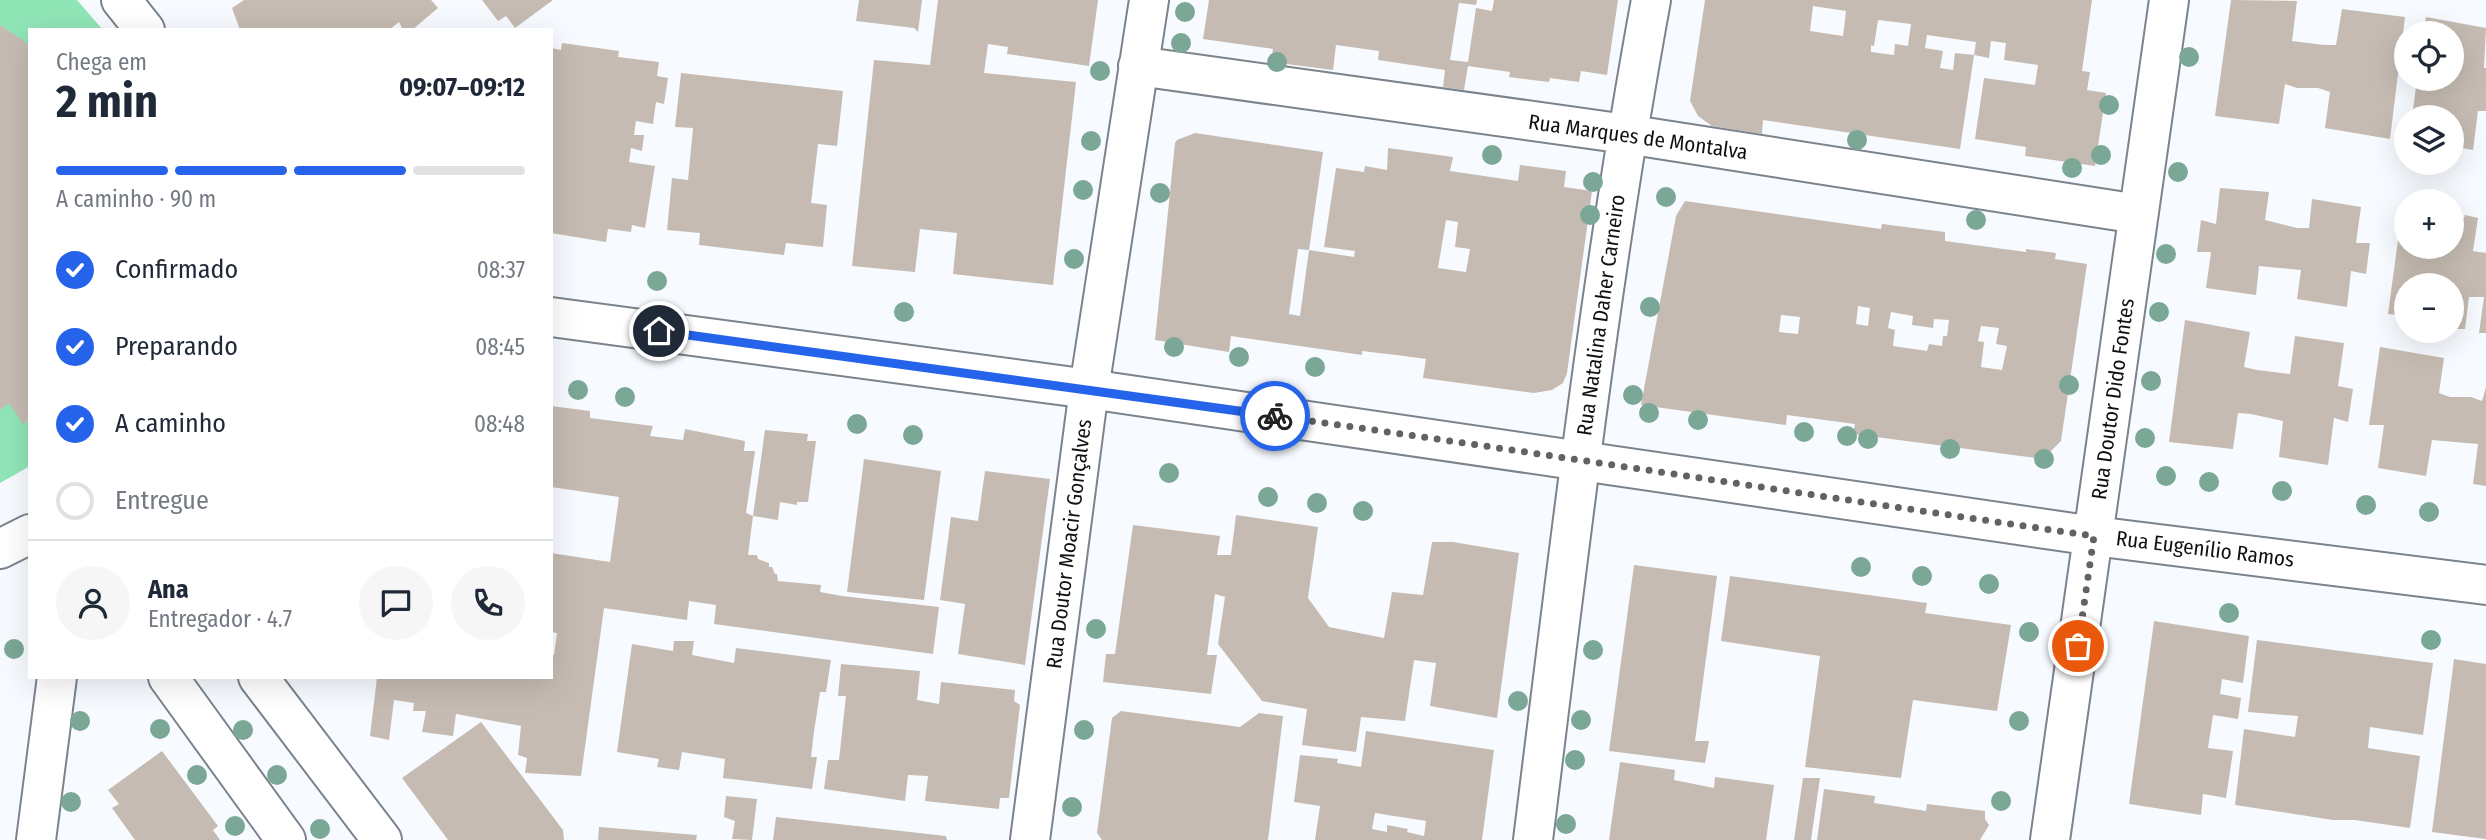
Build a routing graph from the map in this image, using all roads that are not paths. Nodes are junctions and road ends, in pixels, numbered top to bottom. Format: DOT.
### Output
graph roads {
  1 [pos="1149,0"];
  2 [pos="1651,0"];
  3 [pos="2169,0"];
  4 [pos="1138,66"];
  5 [pos="1626,134"];
  6 [pos="2138,214"];
  7 [pos="553,317"];
  8 [pos="1089,390"];
  9 [pos="1581,459"];
  10 [pos="28,535"];
  11 [pos="2094,536"];
  12 [pos="0,549"];
  13 [pos="2486,585"];
  14 [pos="57,679"];
  15 [pos="169,679"];
  16 [pos="260,679"];
  17 [pos="36,840"];
  18 [pos="286,840"];
  19 [pos="382,840"];
  20 [pos="1031,840"];
  21 [pos="1533,840"];
  22 [pos="2050,840"];
  1 -- 4 [label="street, Rua Doutor Moacir Gonçalves"];
  2 -- 5 [label="street, Rua Natalina Daher Carneiro"];
  3 -- 6 [label="street, Rua Doutor Dido Fontes"];
  4 -- 5 [label="street, Rua Marques de Montalva"];
  4 -- 8 [label="street, Rua Doutor Moacir Gonçalves"];
  5 -- 6 [label="street, Rua Marques de Montalva"];
  5 -- 9 [label="street, Rua Natalina Daher Carneiro"];
  6 -- 11 [label="street, Rua Doutor Dido Fontes"];
  7 -- 8 [label="street, Rua Eugenílio Ramos"];
  8 -- 9 [label="street, Rua Eugenílio Ramos"];
  8 -- 20 [label="street, Rua Doutor Moacir Gonçalves"];
  9 -- 11 [label="street, Rua Eugenílio Ramos"];
  9 -- 21 [label="street, Rua Natalina Daher Carneiro"];
  10 -- 12 [label="street"];
  11 -- 13 [label="street, Rua Eugenílio Ramos"];
  11 -- 22 [label="street, Rua Doutor Dido Fontes"];
  14 -- 17 [label="street"];
  15 -- 18 [label="street"];
  16 -- 19 [label="street"];
}
